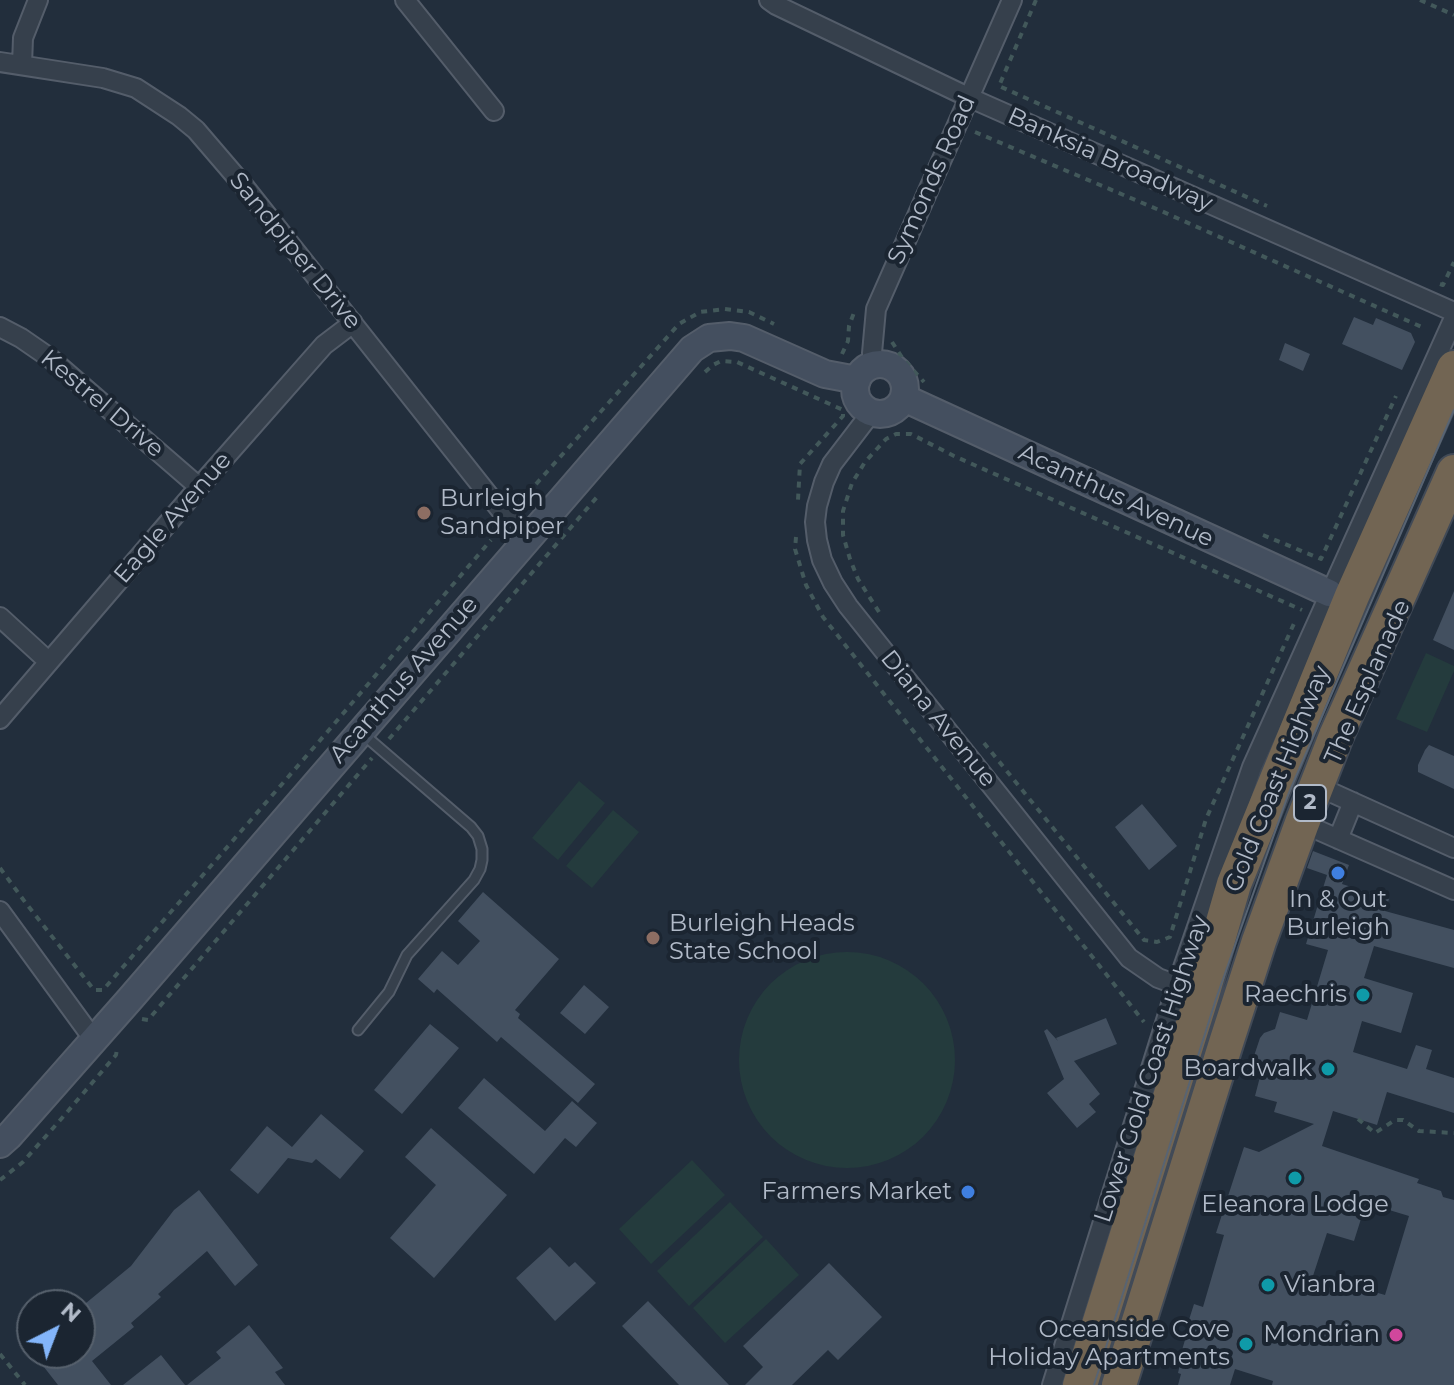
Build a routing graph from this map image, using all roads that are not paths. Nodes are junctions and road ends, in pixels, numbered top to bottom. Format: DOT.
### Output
graph roads {
  1 [pos="38,0"];
  2 [pos="405,0"];
  3 [pos="769,0"];
  4 [pos="1012,0"];
  5 [pos="0,62"];
  6 [pos="22,65"];
  7 [pos="968,97"];
  8 [pos="494,111"];
  9 [pos="1454,315"];
  10 [pos="353,323"];
  11 [pos="0,327"];
  12 [pos="1454,368"];
  13 [pos="867,372"];
  14 [pos="904,398"];
  15 [pos="871,413"];
  16 [pos="1454,472"];
  17 [pos="199,487"];
  18 [pos="525,541"];
  19 [pos="1329,593"];
  20 [pos="0,617"];
  21 [pos="49,662"];
  22 [pos="0,719"];
  23 [pos="370,740"];
  24 [pos="1317,786"];
  25 [pos="1353,802"];
  26 [pos="1302,823"];
  27 [pos="1338,839"];
  28 [pos="1454,848"];
  29 [pos="1454,890"];
  30 [pos="0,911"];
  31 [pos="1177,985"];
  32 [pos="358,1030"];
  33 [pos="105,1042"];
  34 [pos="0,1144"];
  35 [pos="1052,1385"];
  36 [pos="1080,1385"];
  37 [pos="1119,1385"];
  1 -- 6 [label="street"];
  2 -- 8 [label="street"];
  3 -- 7 [label="street, Banksia Broadway"];
  4 -- 7 [label="street, Symonds Road"];
  5 -- 6 [label="street, Sandpiper Drive"];
  6 -- 10 [label="street, Sandpiper Drive"];
  7 -- 9 [label="street, Banksia Broadway"];
  7 -- 13 [label="street, Symonds Road"];
  9 -- 19 [label="street, Lower Gold Coast Highway"];
  10 -- 17 [label="street, Eagle Avenue"];
  10 -- 18 [label="street, Sandpiper Drive"];
  11 -- 17 [label="street, Kestrel Drive"];
  12 -- 36 [label="highway, Gold Coast Highway / 2"];
  13 -- 14 [label="street"];
  13 -- 15 [label="street"];
  13 -- 18 [label="street, Acanthus Avenue"];
  14 -- 15 [label="street"];
  14 -- 19 [label="street, Acanthus Avenue"];
  15 -- 31 [label="street, Diana Avenue"];
  16 -- 24 [label="highway, Gold Coast Highway / 2"];
  17 -- 21 [label="street, Eagle Avenue"];
  18 -- 23 [label="street, Acanthus Avenue"];
  19 -- 31 [label="street, Lower Gold Coast Highway"];
  20 -- 21 [label="street"];
  21 -- 22 [label="street, Eagle Avenue"];
  23 -- 32 [label="lane"];
  23 -- 33 [label="street, Acanthus Avenue"];
  24 -- 25 [label="street"];
  24 -- 26 [label="highway, Gold Coast Highway / 2"];
  25 -- 27 [label="street"];
  25 -- 28 [label="street"];
  26 -- 27 [label="street"];
  26 -- 37 [label="highway, Gold Coast Highway / 2"];
  27 -- 29 [label="street"];
  30 -- 33 [label="street"];
  31 -- 35 [label="street, Lower Gold Coast Highway"];
  33 -- 34 [label="street, Acanthus Avenue"];
}
